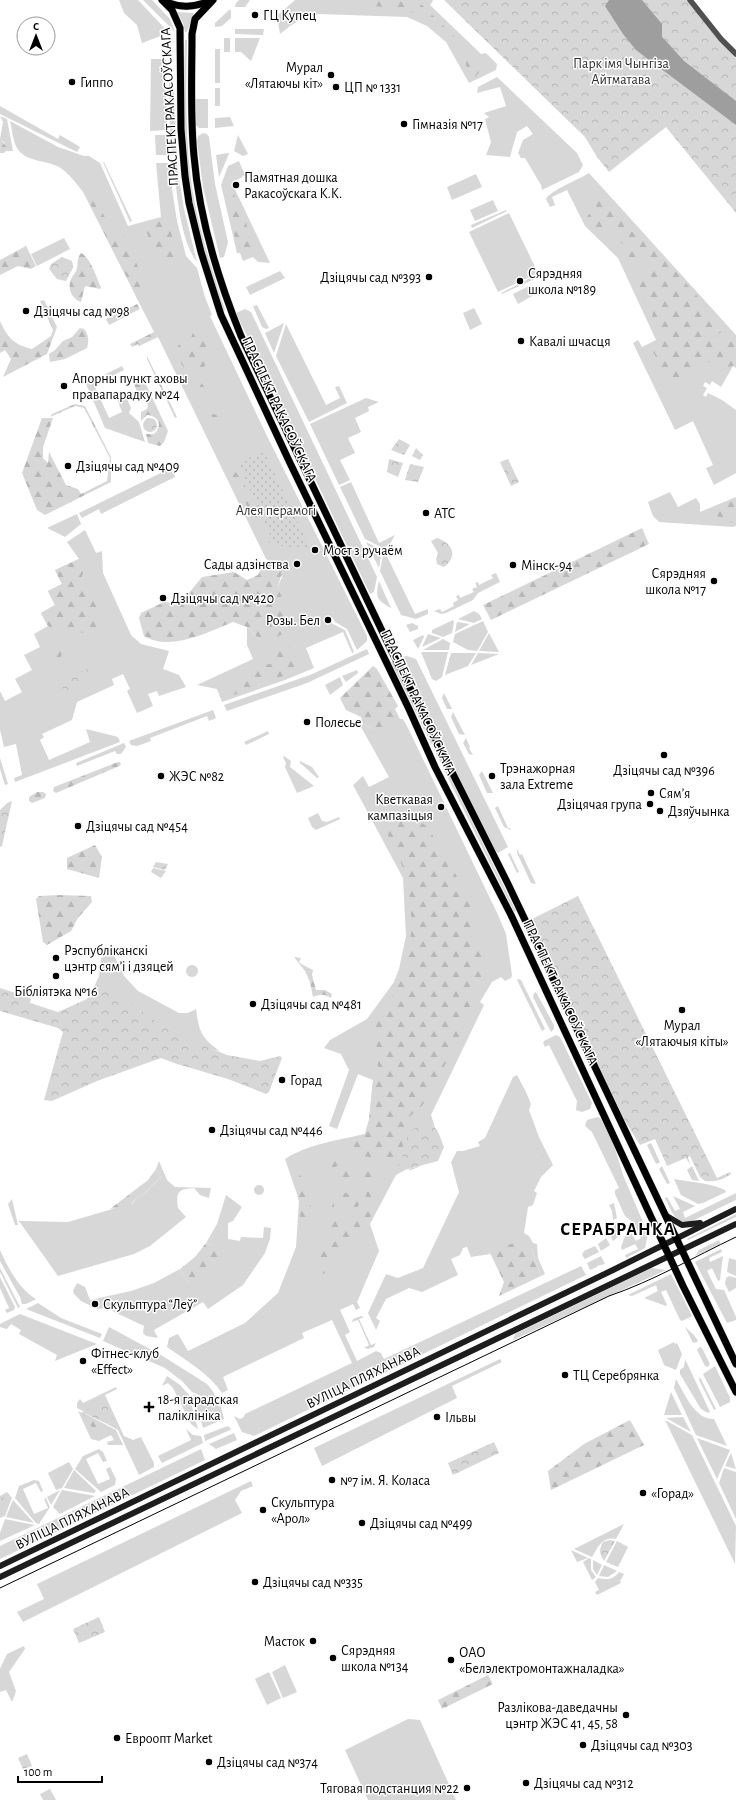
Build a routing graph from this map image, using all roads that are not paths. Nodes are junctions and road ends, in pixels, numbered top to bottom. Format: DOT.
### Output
graph roads {
  1 [pos="162,0"];
  2 [pos="212,0"];
  3 [pos="690,0"];
  4 [pos="736,54"];
  5 [pos="736,1209"];
  6 [pos="665,1215"];
  7 [pos="716,1218"];
  8 [pos="736,1224"];
  9 [pos="676,1237"];
  10 [pos="663,1244"];
  11 [pos="682,1251"];
  12 [pos="669,1256"];
  13 [pos="736,1364"];
  14 [pos="736,1392"];
  15 [pos="118,1510"];
  16 [pos="122,1518"];
  17 [pos="0,1566"];
  18 [pos="0,1577"];
  1 -- 2 [label="main road"];
  1 -- 10 [label="main road, ПРАСПЕКТ РАКАСОЎСКАГА"];
  2 -- 6 [label="main road, ПРАСПЕКТ РАКАСОЎСКАГА"];
  3 -- 4 [label="street"];
  5 -- 7 [label="main road, ВУЛІЦА ПЛЯХАНАВА"];
  6 -- 7 [label="main road"];
  6 -- 9 [label="main road, ПРАСПЕКТ РАКАСОЎСКАГА"];
  7 -- 9 [label="main road, ВУЛІЦА ПЛЯХАНАВА"];
  8 -- 11 [label="main road, ВУЛІЦА ПЛЯХАНАВА"];
  9 -- 10 [label="main road, ВУЛІЦА ПЛЯХАНАВА"];
  9 -- 11 [label="main road, ПРАСПЕКТ РАКАСОЎСКАГА"];
  10 -- 12 [label="main road, ПРАСПЕКТ РАКАСОЎСКАГА"];
  10 -- 15 [label="main road, ВУЛІЦА ПЛЯХАНАВА"];
  11 -- 12 [label="main road, ВУЛІЦА ПЛЯХАНАВА"];
  11 -- 13 [label="main road, ПРАСПЕКТ РАКАСОЎСКАГА"];
  12 -- 14 [label="main road, ПРАСПЕКТ РАКАСОЎСКАГА"];
  12 -- 16 [label="main road, ВУЛІЦА ПЛЯХАНАВА"];
  15 -- 16 [label="main road"];
  15 -- 17 [label="main road, ВУЛІЦА ПЛЯХАНАВА"];
  16 -- 18 [label="main road, ВУЛІЦА ПЛЯХАНАВА"];
}
